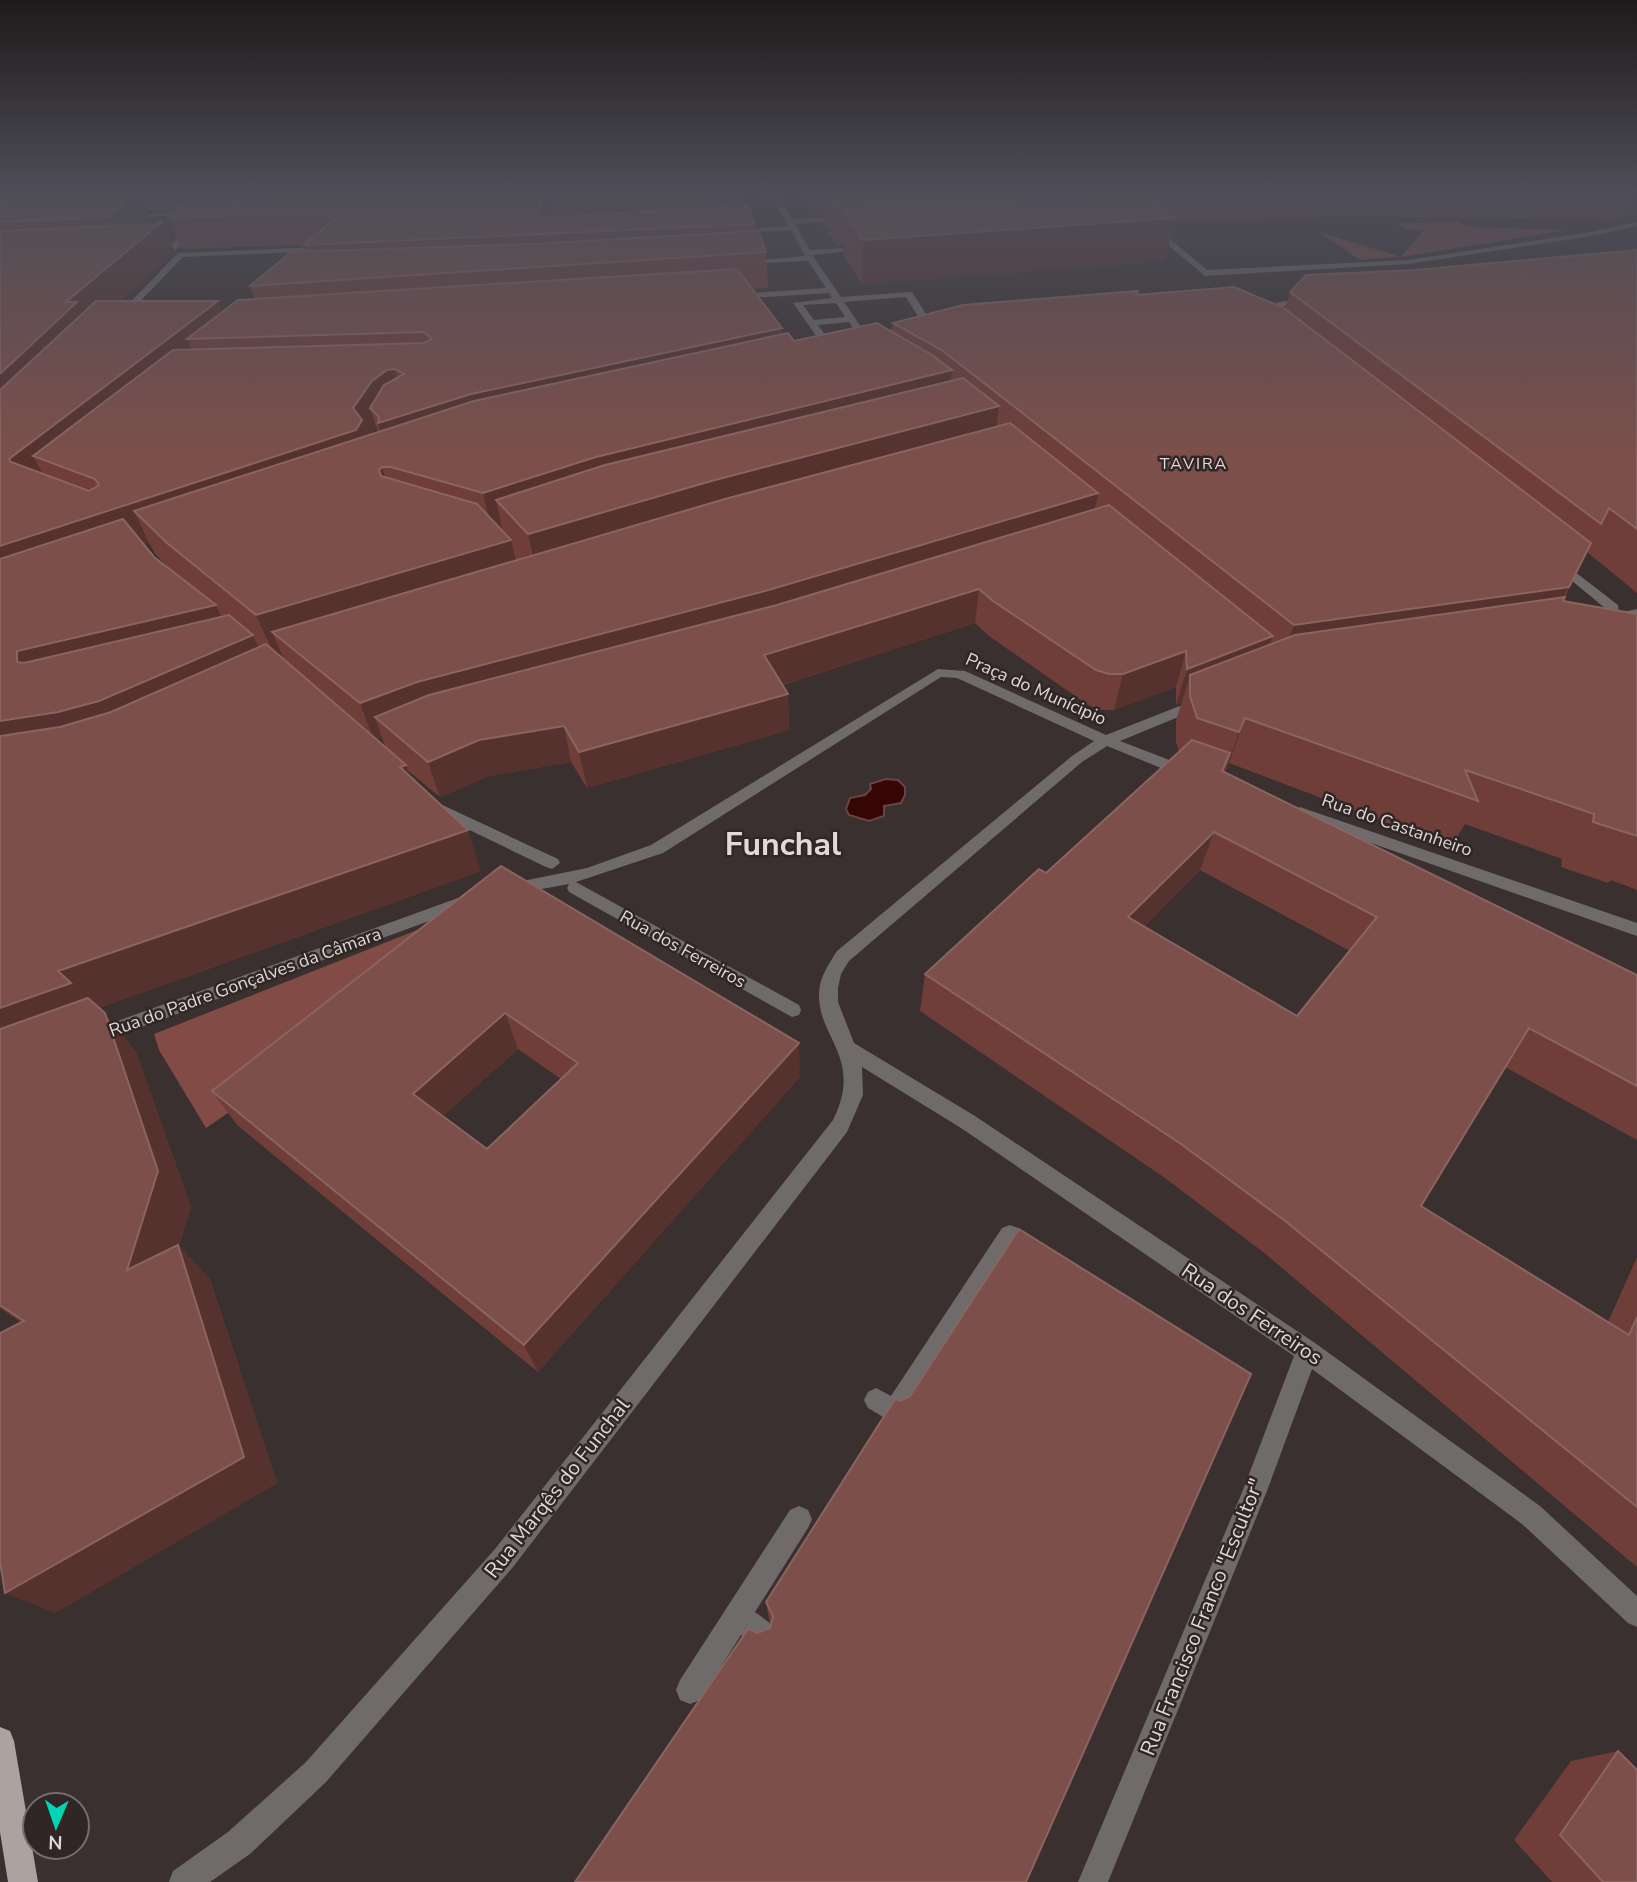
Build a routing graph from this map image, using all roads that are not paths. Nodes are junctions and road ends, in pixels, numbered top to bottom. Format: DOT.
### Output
graph roads {
  1 [pos="157,280"];
  2 [pos="825,280"];
  3 [pos="832,290"];
  4 [pos="721,298"];
  5 [pos="1326,299"];
  6 [pos="838,300"];
  7 [pos="1252,317"];
  8 [pos="851,319"];
  9 [pos="810,323"];
  10 [pos="124,327"];
  11 [pos="940,334"];
  12 [pos="866,341"];
  13 [pos="823,360"];
  14 [pos="1550,556"];
  15 [pos="1637,613"];
  16 [pos="1612,617"];
  17 [pos="1597,625"];
  18 [pos="1629,630"];
  19 [pos="1214,697"];
  20 [pos="1105,741"];
  21 [pos="1209,780"];
  22 [pos="422,794"];
  23 [pos="1286,807"];
  24 [pos="552,863"];
  25 [pos="575,888"];
  26 [pos="490,892"];
  27 [pos="1637,930"];
  28 [pos="792,1010"];
  29 [pos="74,1044"];
  30 [pos="844,1046"];
  31 [pos="1010,1235"];
  32 [pos="1307,1351"];
  33 [pos="876,1399"];
  34 [pos="799,1519"];
  35 [pos="1637,1614"];
  36 [pos="737,1615"];
  37 [pos="760,1633"];
  38 [pos="690,1690"];
  39 [pos="0,1741"];
  40 [pos="23,1882"];
  41 [pos="184,1882"];
  42 [pos="1093,1882"];
  1 -- 10 [label="street"];
  2 -- 3 [label="street"];
  3 -- 4 [label="street"];
  3 -- 6 [label="street"];
  5 -- 7 [label="street"];
  6 -- 8 [label="street"];
  6 -- 9 [label="street"];
  6 -- 12 [label="street"];
  8 -- 9 [label="street"];
  8 -- 12 [label="street"];
  9 -- 12 [label="street"];
  11 -- 13 [label="street"];
  14 -- 16 [label="street"];
  15 -- 16 [label="street"];
  16 -- 17 [label="street"];
  16 -- 18 [label="street"];
  19 -- 20 [label="street"];
  20 -- 21 [label="street"];
  20 -- 26 [label="street, Praça do Munícipio"];
  20 -- 30 [label="street, Praça do Munícipio"];
  22 -- 24 [label="street"];
  23 -- 27 [label="street, Rua do Castanheiro"];
  25 -- 28 [label="street, Rua dos Ferreiros"];
  26 -- 29 [label="street, Rua do Padre Gonçalves da Câmara"];
  30 -- 32 [label="street, Rua dos Ferreiros"];
  30 -- 41 [label="street, Rua Marqês do Funchal"];
  31 -- 33 [label="street"];
  32 -- 35 [label="street, Rua dos Ferreiros"];
  32 -- 42 [label="street, Rua Francisco Franco \"Escultor\""];
  34 -- 36 [label="street"];
  36 -- 37 [label="street"];
  36 -- 38 [label="street"];
  39 -- 40 [label="main road"];
}
